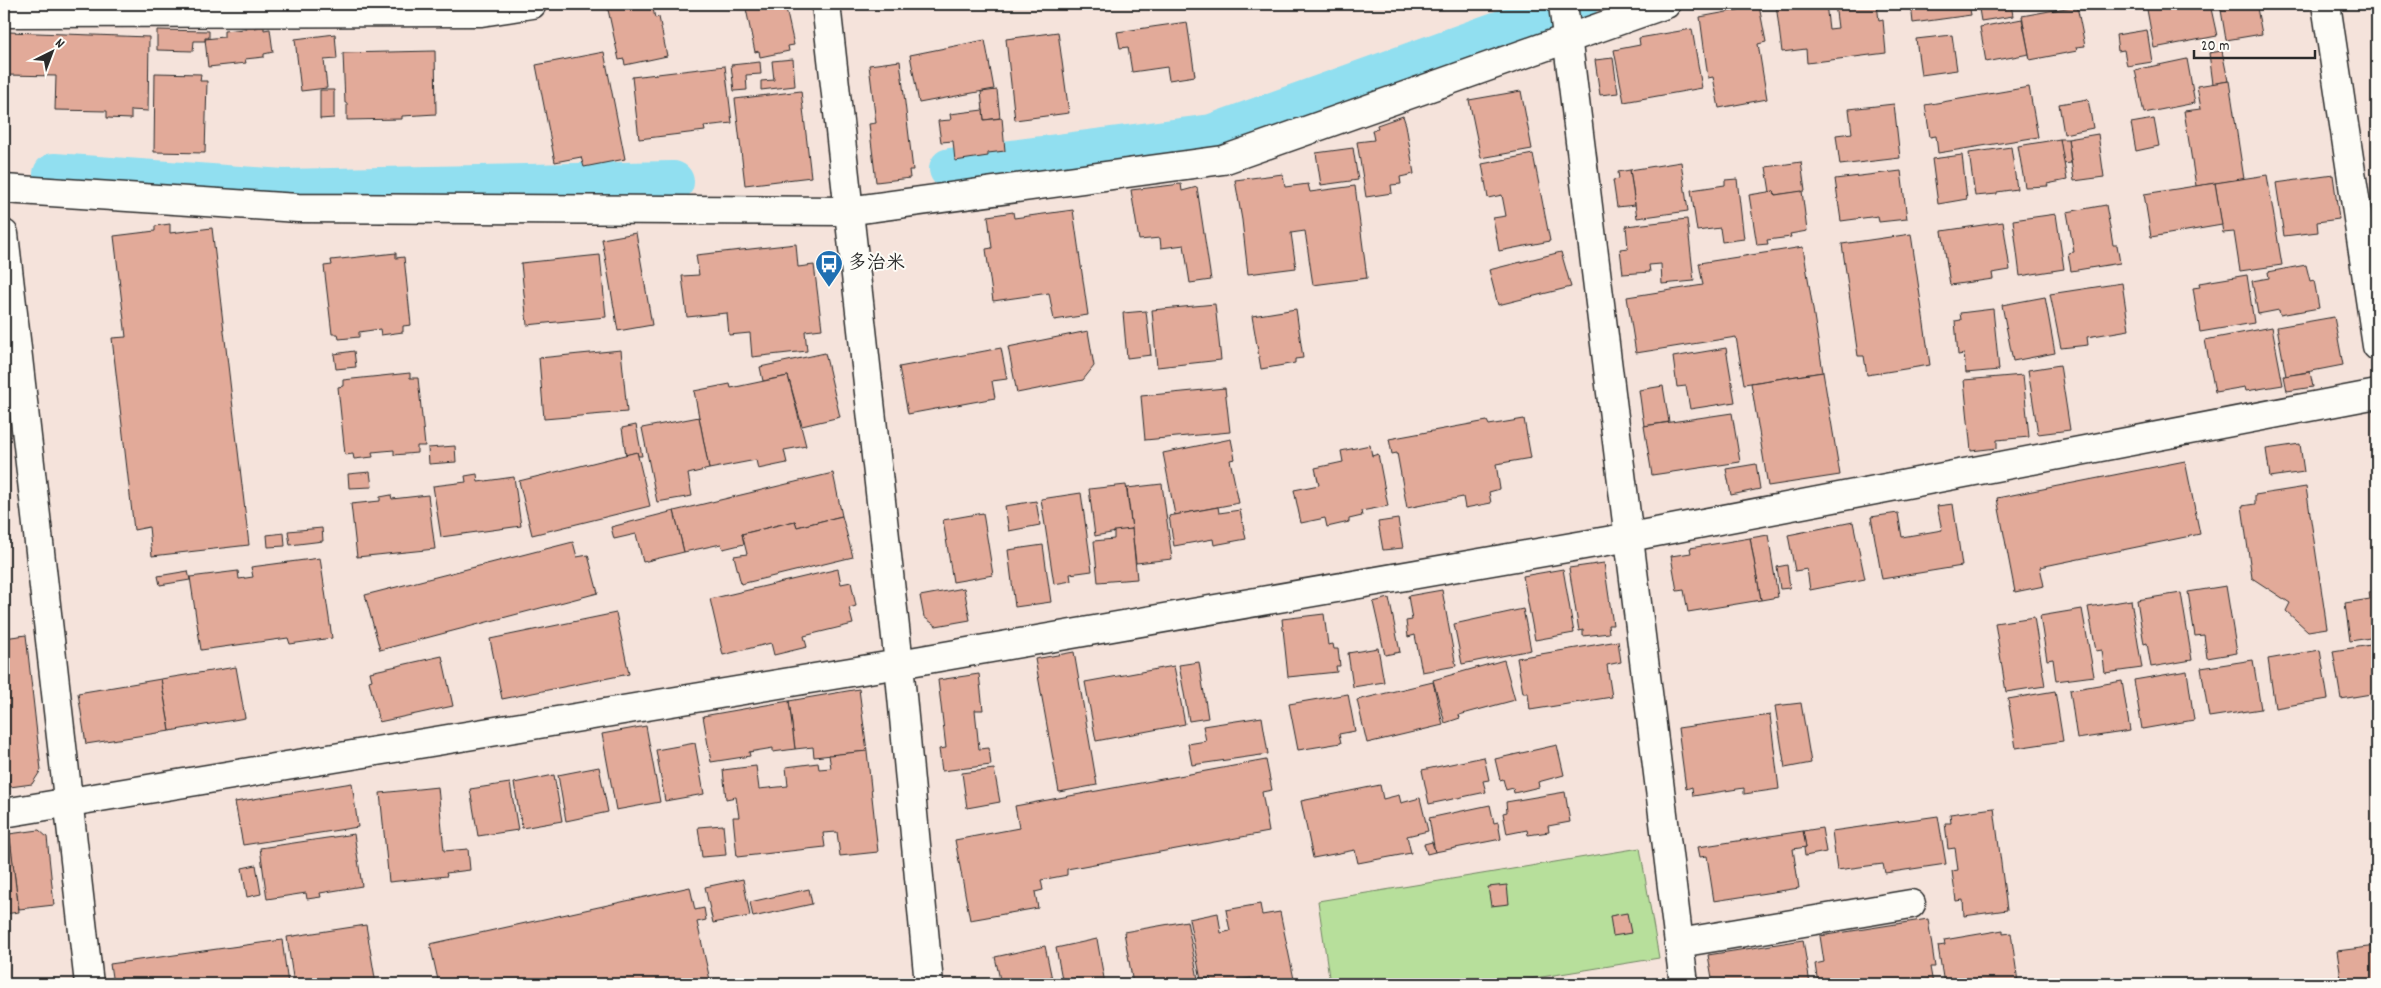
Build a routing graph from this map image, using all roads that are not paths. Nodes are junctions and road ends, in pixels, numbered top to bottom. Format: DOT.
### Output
graph roads {
  1 [pos="532,4"];
  2 [pos="826,4"];
  3 [pos="1563,4"];
  4 [pos="1666,4"];
  5 [pos="2326,4"];
  6 [pos="480,8"];
  7 [pos="4,13"];
  8 [pos="1567,38"];
  9 [pos="4,189"];
  10 [pos="847,211"];
  11 [pos="4,234"];
  12 [pos="2377,346"];
  13 [pos="2377,394"];
  14 [pos="1630,537"];
  15 [pos="899,664"];
  16 [pos="68,803"];
  17 [pos="4,813"];
  18 [pos="1911,904"];
  19 [pos="1679,942"];
  20 [pos="89,984"];
  21 [pos="929,984"];
  22 [pos="1684,984"];
  1 -- 6 [label="street"];
  2 -- 10 [label="street"];
  3 -- 8 [label="street"];
  4 -- 8 [label="street"];
  5 -- 12 [label="street"];
  6 -- 7 [label="street"];
  8 -- 10 [label="street"];
  8 -- 14 [label="street"];
  9 -- 10 [label="street"];
  10 -- 15 [label="street"];
  11 -- 16 [label="street"];
  13 -- 14 [label="street"];
  14 -- 15 [label="street"];
  14 -- 19 [label="street"];
  15 -- 16 [label="street"];
  15 -- 21 [label="street"];
  16 -- 17 [label="street"];
  16 -- 20 [label="street"];
  18 -- 19 [label="street"];
  19 -- 22 [label="street"];
}
